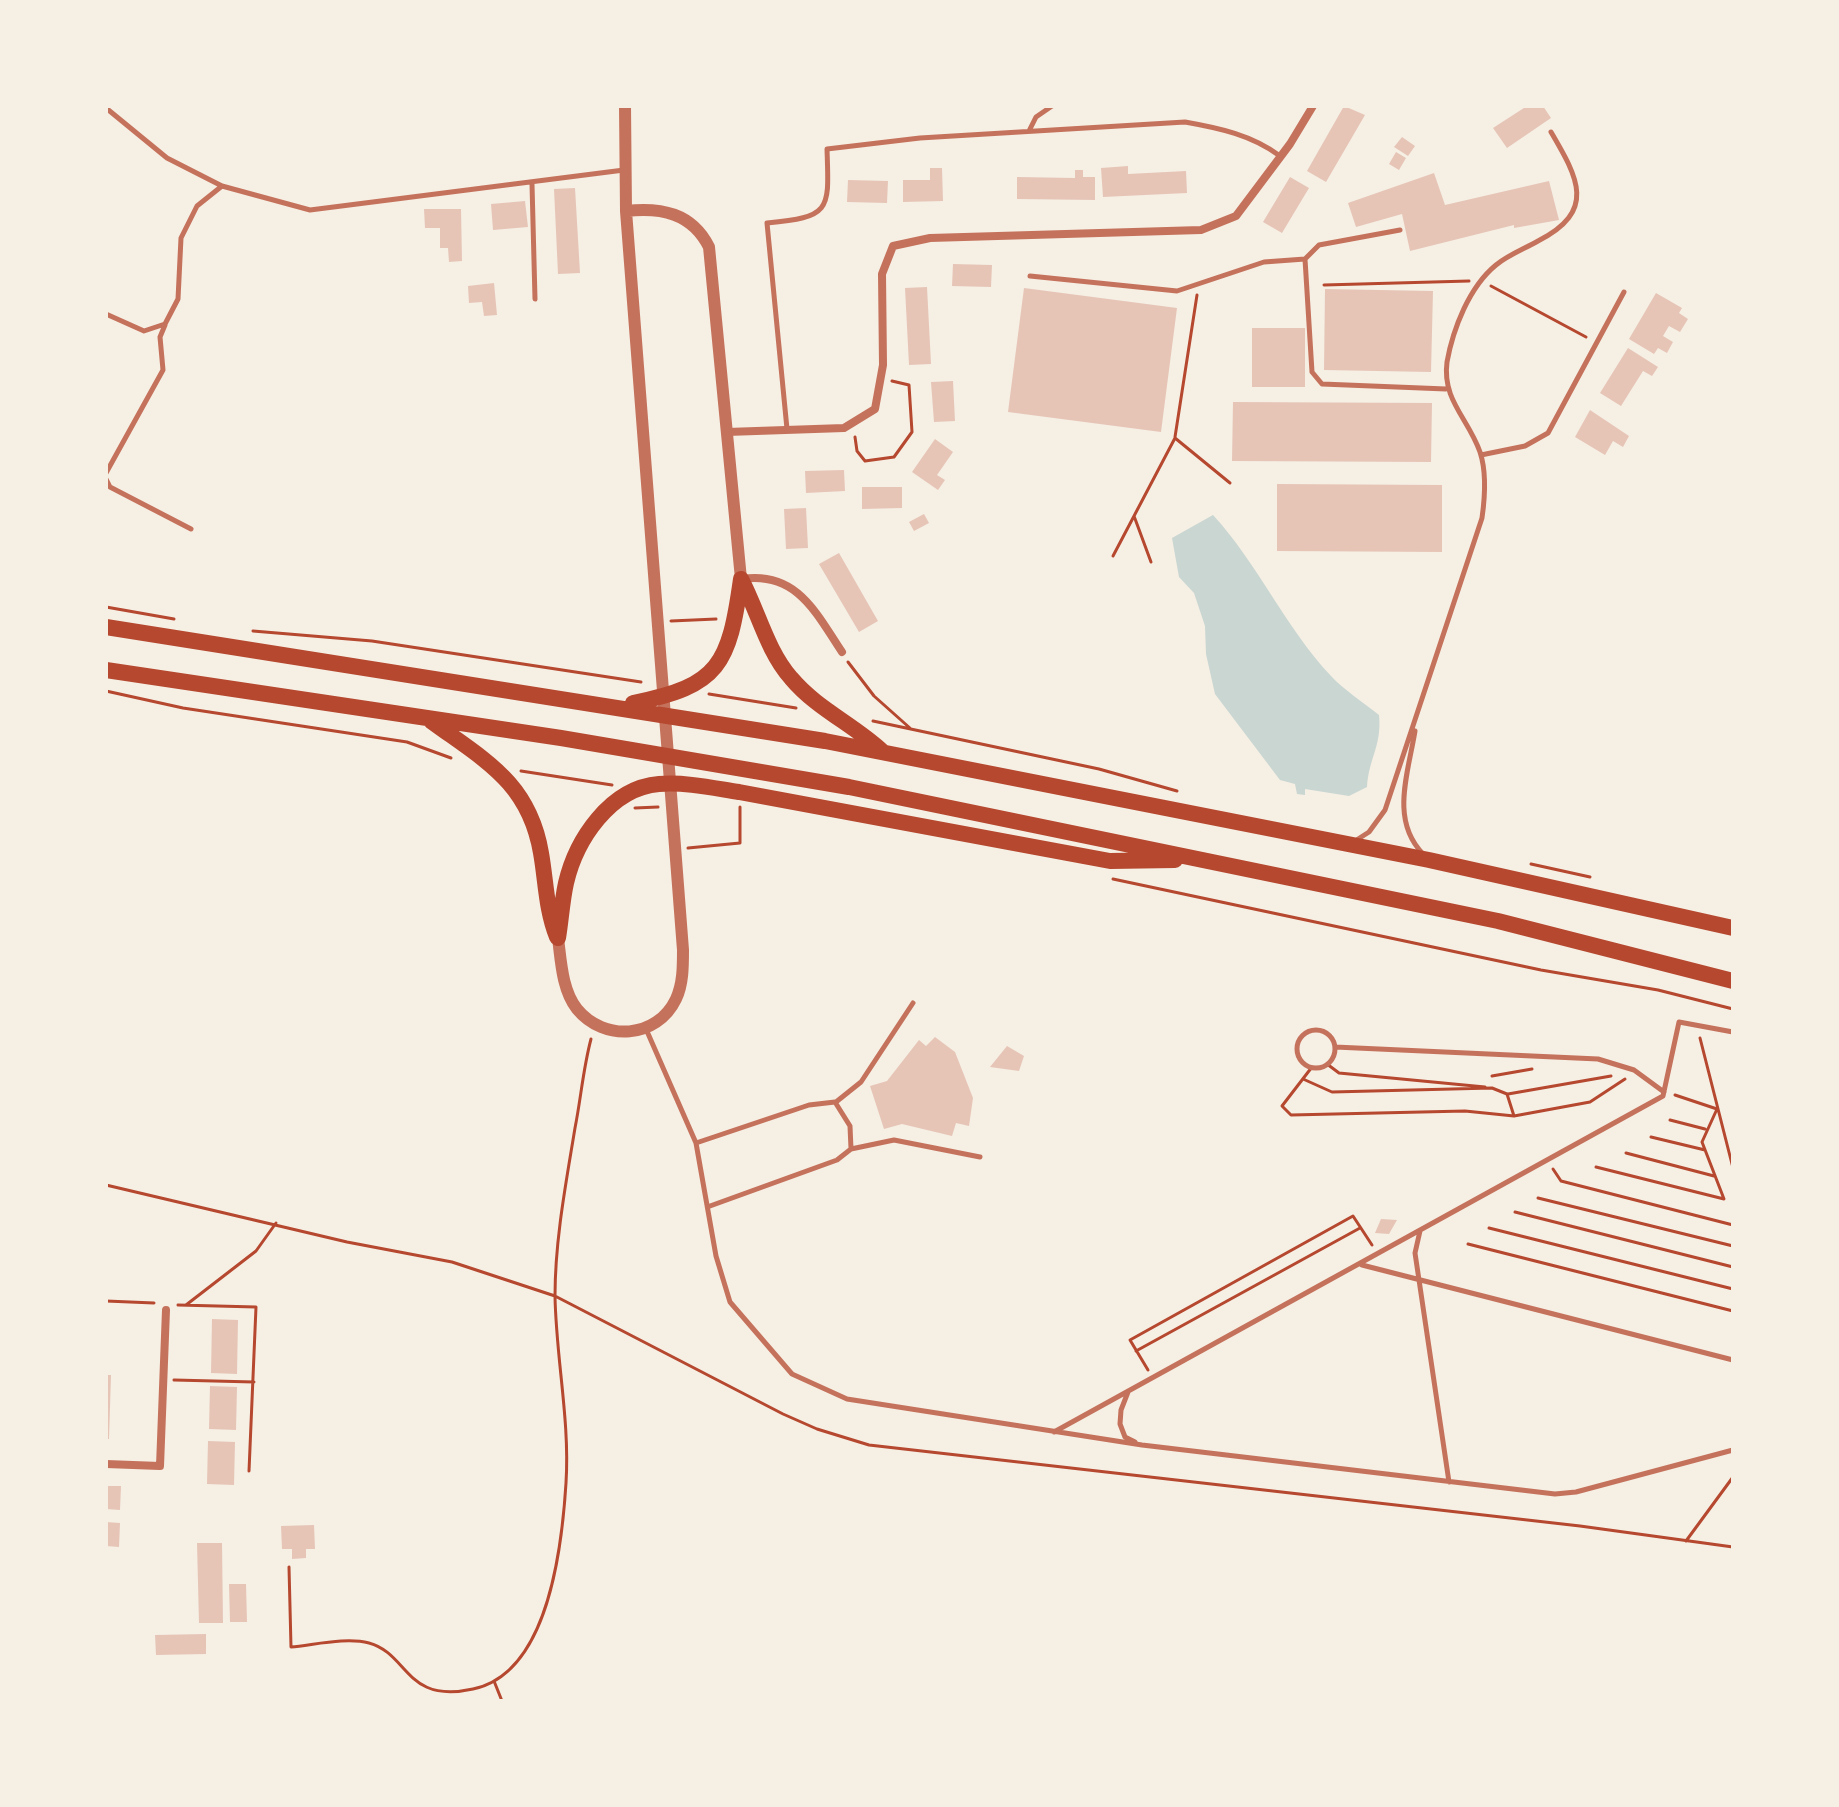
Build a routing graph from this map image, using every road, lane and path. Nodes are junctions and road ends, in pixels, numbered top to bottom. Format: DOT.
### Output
graph roads {
  1 [pos="625,106"];
  2 [pos="1052,106"];
  3 [pos="1313,106"];
  4 [pos="106,108"];
  5 [pos="1029,131"];
  6 [pos="1551,132"];
  7 [pos="1281,157"];
  8 [pos="625,170"];
  9 [pos="532,184"];
  10 [pos="222,186"];
  11 [pos="626,211"];
  12 [pos="1400,230"];
  13 [pos="1305,259"];
  14 [pos="1030,276"];
  15 [pos="1199,283"];
  16 [pos="1624,292"];
  17 [pos="535,299"];
  18 [pos="106,314"];
  19 [pos="165,324"];
  20 [pos="880,381"];
  21 [pos="1446,389"];
  22 [pos="852,423"];
  23 [pos="787,429"];
  24 [pos="727,432"];
  25 [pos="1175,438"];
  26 [pos="1481,455"];
  27 [pos="106,473"];
  28 [pos="106,479"];
  29 [pos="1230,483"];
  30 [pos="1134,516"];
  31 [pos="191,529"];
  32 [pos="1113,556"];
  33 [pos="1151,562"];
  34 [pos="741,579"];
  35 [pos="106,607"];
  36 [pos="717,619"];
  37 [pos="183,620"];
  38 [pos="677,620"];
  39 [pos="106,627"];
  40 [pos="242,630"];
  41 [pos="842,652"];
  42 [pos="106,670"];
  43 [pos="645,683"];
  44 [pos="694,685"];
  45 [pos="106,691"];
  46 [pos="814,702"];
  47 [pos="620,706"];
  48 [pos="1417,714"];
  49 [pos="863,717"];
  50 [pos="428,719"];
  51 [pos="914,731"];
  52 [pos="882,751"];
  53 [pos="451,758"];
  54 [pos="739,792"];
  55 [pos="1183,793"];
  56 [pos="1348,844"];
  57 [pos="694,846"];
  58 [pos="1204,860"];
  59 [pos="1429,860"];
  60 [pos="1733,928"];
  61 [pos="558,938"];
  62 [pos="1422,943"];
  63 [pos="1733,981"];
  64 [pos="913,1003"];
  65 [pos="1733,1009"];
  66 [pos="595,1024"];
  67 [pos="1701,1026"];
  68 [pos="645,1028"];
  69 [pos="1733,1032"];
  70 [pos="1335,1047"];
  71 [pos="1553,1057"];
  72 [pos="1327,1064"];
  73 [pos="1312,1067"];
  74 [pos="1634,1070"];
  75 [pos="1492,1076"];
  76 [pos="1303,1079"];
  77 [pos="1492,1088"];
  78 [pos="1664,1092"];
  79 [pos="1507,1094"];
  80 [pos="835,1102"];
  81 [pos="1717,1109"];
  82 [pos="1514,1116"];
  83 [pos="1670,1120"];
  84 [pos="1706,1130"];
  85 [pos="1651,1137"];
  86 [pos="696,1143"];
  87 [pos="851,1149"];
  88 [pos="1705,1150"];
  89 [pos="1626,1153"];
  90 [pos="980,1157"];
  91 [pos="1547,1160"];
  92 [pos="1596,1167"];
  93 [pos="1733,1168"];
  94 [pos="1714,1176"];
  95 [pos="106,1185"];
  96 [pos="1538,1198"];
  97 [pos="710,1206"];
  98 [pos="1515,1212"];
  99 [pos="276,1223"];
  100 [pos="1733,1225"];
  101 [pos="1360,1228"];
  102 [pos="1489,1228"];
  103 [pos="1420,1231"];
  104 [pos="1468,1244"];
  105 [pos="1733,1246"];
  106 [pos="1378,1255"];
  107 [pos="1361,1265"];
  108 [pos="1733,1267"];
  109 [pos="1421,1280"];
  110 [pos="1733,1289"];
  111 [pos="555,1296"];
  112 [pos="106,1301"];
  113 [pos="177,1305"];
  114 [pos="186,1305"];
  115 [pos="164,1307"];
  116 [pos="1733,1311"];
  117 [pos="1136,1351"];
  118 [pos="1733,1360"];
  119 [pos="1153,1378"];
  120 [pos="162,1379"];
  121 [pos="254,1382"];
  122 [pos="1129,1391"];
  123 [pos="1054,1432"];
  124 [pos="1142,1445"];
  125 [pos="1733,1450"];
  126 [pos="106,1464"];
  127 [pos="249,1471"];
  128 [pos="1733,1477"];
  129 [pos="1449,1482"];
  130 [pos="1686,1541"];
  131 [pos="1733,1547"];
  132 [pos="289,1567"];
  133 [pos="494,1681"];
  134 [pos="502,1701"];
  1 -- 8 [label="street"];
  2 -- 5 [label="lane"];
  3 -- 7 [label="street"];
  4 -- 10 [label="lane"];
  5 -- 7 [label="lane"];
  5 -- 23 [label="lane"];
  6 -- 21 [label="lane"];
  7 -- 20 [label="street"];
  8 -- 9 [label="lane"];
  8 -- 11 [label="street"];
  9 -- 10 [label="lane"];
  9 -- 17 [label="lane"];
  10 -- 19 [label="lane"];
  11 -- 24 [label="street"];
  11 -- 68 [label="street"];
  12 -- 13 [label="lane"];
  13 -- 15 [label="lane"];
  13 -- 21 [label="lane"];
  14 -- 15 [label="lane"];
  15 -- 25 [label="path"];
  16 -- 26 [label="lane"];
  18 -- 19 [label="lane"];
  19 -- 27 [label="lane"];
  20 -- 22 [label="street"];
  20 -- 22 [label="path"];
  21 -- 26 [label="lane"];
  22 -- 23 [label="street"];
  23 -- 24 [label="street"];
  24 -- 34 [label="street"];
  25 -- 29 [label="path"];
  25 -- 30 [label="path"];
  26 -- 48 [label="lane"];
  28 -- 31 [label="lane"];
  30 -- 32 [label="path"];
  30 -- 33 [label="path"];
  34 -- 41 [label="street"];
  34 -- 44 [label="main road"];
  34 -- 46 [label="main road"];
  35 -- 37 [label="path"];
  36 -- 38 [label="path"];
  39 -- 47 [label="main road"];
  40 -- 43 [label="path"];
  41 -- 51 [label="path"];
  42 -- 50 [label="main road"];
  44 -- 46 [label="path"];
  44 -- 47 [label="main road"];
  45 -- 53 [label="path"];
  46 -- 52 [label="main road"];
  47 -- 52 [label="main road"];
  48 -- 56 [label="lane"];
  48 -- 59 [label="lane"];
  49 -- 51 [label="path"];
  50 -- 58 [label="main road"];
  50 -- 61 [label="main road"];
  51 -- 55 [label="path"];
  52 -- 56 [label="main road"];
  54 -- 57 [label="path"];
  54 -- 58 [label="main road"];
  54 -- 61 [label="main road"];
  56 -- 59 [label="main road"];
  58 -- 63 [label="main road"];
  59 -- 60 [label="main road"];
  61 -- 66 [label="street"];
  62 -- 65 [label="path"];
  64 -- 80 [label="lane"];
  66 -- 68 [label="street"];
  66 -- 111 [label="path"];
  67 -- 69 [label="lane"];
  67 -- 78 [label="lane"];
  67 -- 81 [label="path"];
  68 -- 86 [label="lane"];
  70 -- 71 [label="lane"];
  70 -- 72 [label="lane"];
  70 -- 73 [label="lane"];
  71 -- 74 [label="lane"];
  71 -- 75 [label="path"];
  72 -- 73 [label="lane"];
  72 -- 77 [label="path"];
  73 -- 76 [label="path"];
  74 -- 78 [label="lane"];
  74 -- 79 [label="path"];
  74 -- 82 [label="path"];
  76 -- 77 [label="path"];
  76 -- 82 [label="path"];
  77 -- 79 [label="path"];
  78 -- 81 [label="path"];
  78 -- 91 [label="lane"];
  79 -- 82 [label="path"];
  80 -- 86 [label="lane"];
  80 -- 87 [label="lane"];
  81 -- 84 [label="path"];
  81 -- 93 [label="path"];
  83 -- 84 [label="path"];
  84 -- 88 [label="path"];
  85 -- 88 [label="path"];
  86 -- 97 [label="lane"];
  87 -- 90 [label="lane"];
  87 -- 97 [label="lane"];
  88 -- 94 [label="path"];
  89 -- 94 [label="path"];
  91 -- 100 [label="path"];
  91 -- 103 [label="lane"];
  92 -- 94 [label="path"];
  95 -- 99 [label="path"];
  96 -- 105 [label="path"];
  97 -- 123 [label="lane"];
  98 -- 108 [label="path"];
  99 -- 111 [label="path"];
  99 -- 114 [label="path"];
  101 -- 106 [label="path"];
  101 -- 117 [label="path"];
  101 -- 117 [label="path"];
  102 -- 110 [label="path"];
  103 -- 106 [label="lane"];
  103 -- 109 [label="lane"];
  104 -- 116 [label="path"];
  106 -- 107 [label="lane"];
  107 -- 109 [label="lane"];
  107 -- 119 [label="lane"];
  109 -- 118 [label="lane"];
  109 -- 129 [label="lane"];
  111 -- 130 [label="path"];
  111 -- 133 [label="path"];
  112 -- 115 [label="path"];
  113 -- 114 [label="path"];
  114 -- 121 [label="path"];
  115 -- 120 [label="street"];
  117 -- 119 [label="path"];
  119 -- 122 [label="lane"];
  120 -- 121 [label="path"];
  120 -- 126 [label="street"];
  121 -- 127 [label="path"];
  122 -- 123 [label="lane"];
  122 -- 124 [label="lane"];
  123 -- 124 [label="lane"];
  124 -- 129 [label="lane"];
  125 -- 129 [label="lane"];
  128 -- 130 [label="path"];
  130 -- 131 [label="path"];
  132 -- 133 [label="path"];
  133 -- 134 [label="path"];
}
